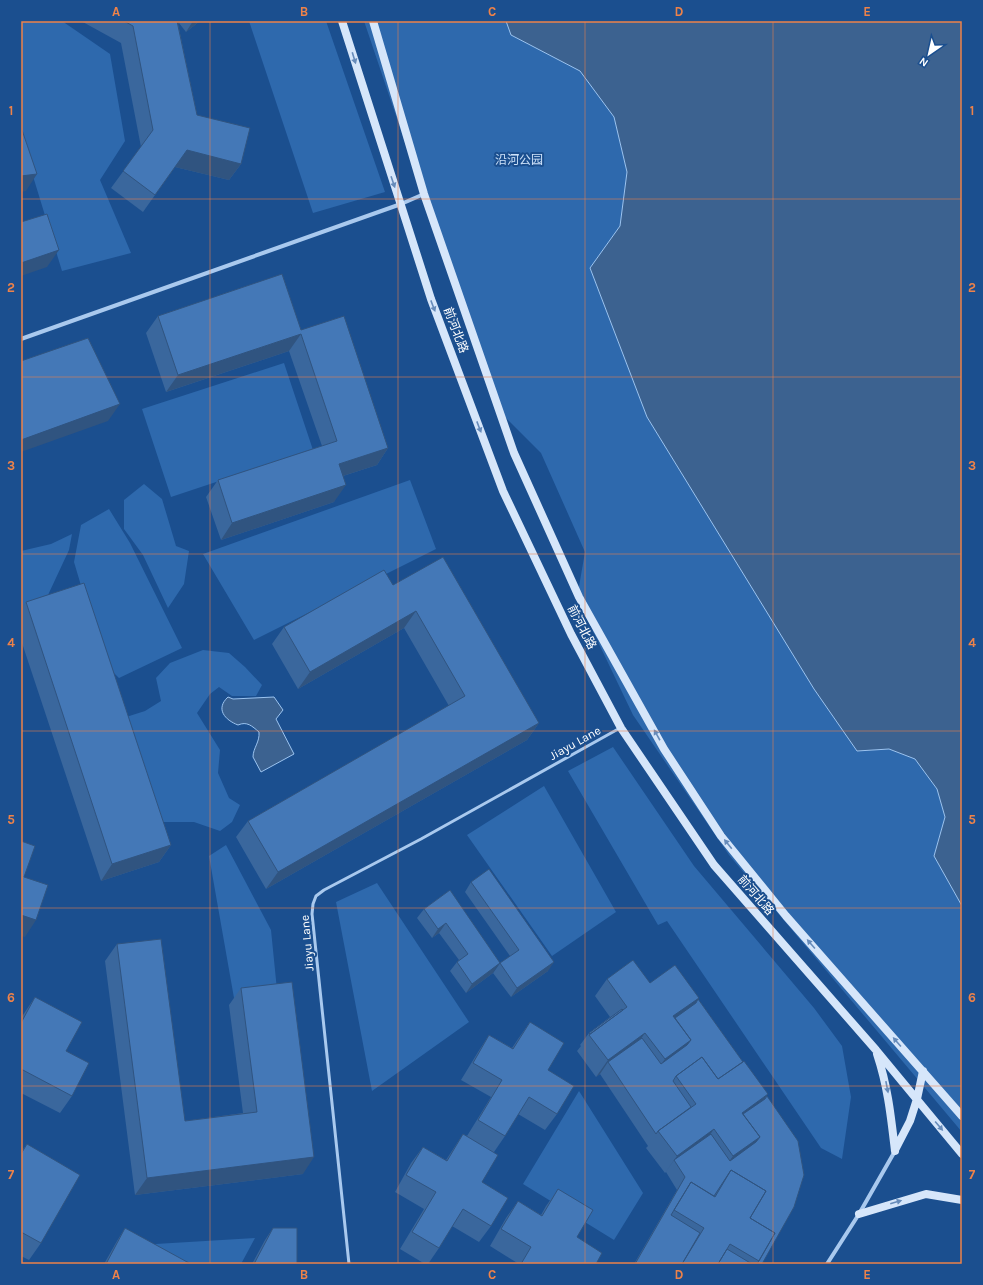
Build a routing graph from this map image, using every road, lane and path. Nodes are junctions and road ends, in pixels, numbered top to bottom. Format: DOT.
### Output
graph roads {
  1 [pos="342,21"];
  2 [pos="373,21"];
  3 [pos="424,194"];
  4 [pos="401,204"];
  5 [pos="21,339"];
  6 [pos="621,728"];
  7 [pos="876,1050"];
  8 [pos="923,1071"];
  9 [pos="917,1100"];
  10 [pos="962,1116"];
  11 [pos="895,1151"];
  12 [pos="962,1154"];
  13 [pos="962,1200"];
  14 [pos="859,1214"];
  15 [pos="349,1264"];
  16 [pos="827,1264"];
  1 -- 4 [label="main road, 前河北路, one-way"];
  2 -- 3 [label="main road, 前河北路"];
  3 -- 4 [label="street"];
  8 -- 3 [label="main road, 前河北路, one-way"];
  4 -- 5 [label="street"];
  4 -- 6 [label="main road, 前河北路, one-way"];
  6 -- 7 [label="main road, 前河北路"];
  6 -- 15 [label="lane, Jiayu Lane"];
  7 -- 9 [label="main road, 前河北路"];
  7 -- 11 [label="main road, one-way"];
  8 -- 9 [label="main road"];
  8 -- 10 [label="main road, 前河北路"];
  9 -- 11 [label="main road"];
  9 -- 12 [label="main road, 前河北路, one-way"];
  11 -- 14 [label="street"];
  14 -- 13 [label="main road, one-way"];
  14 -- 16 [label="street"];
}
